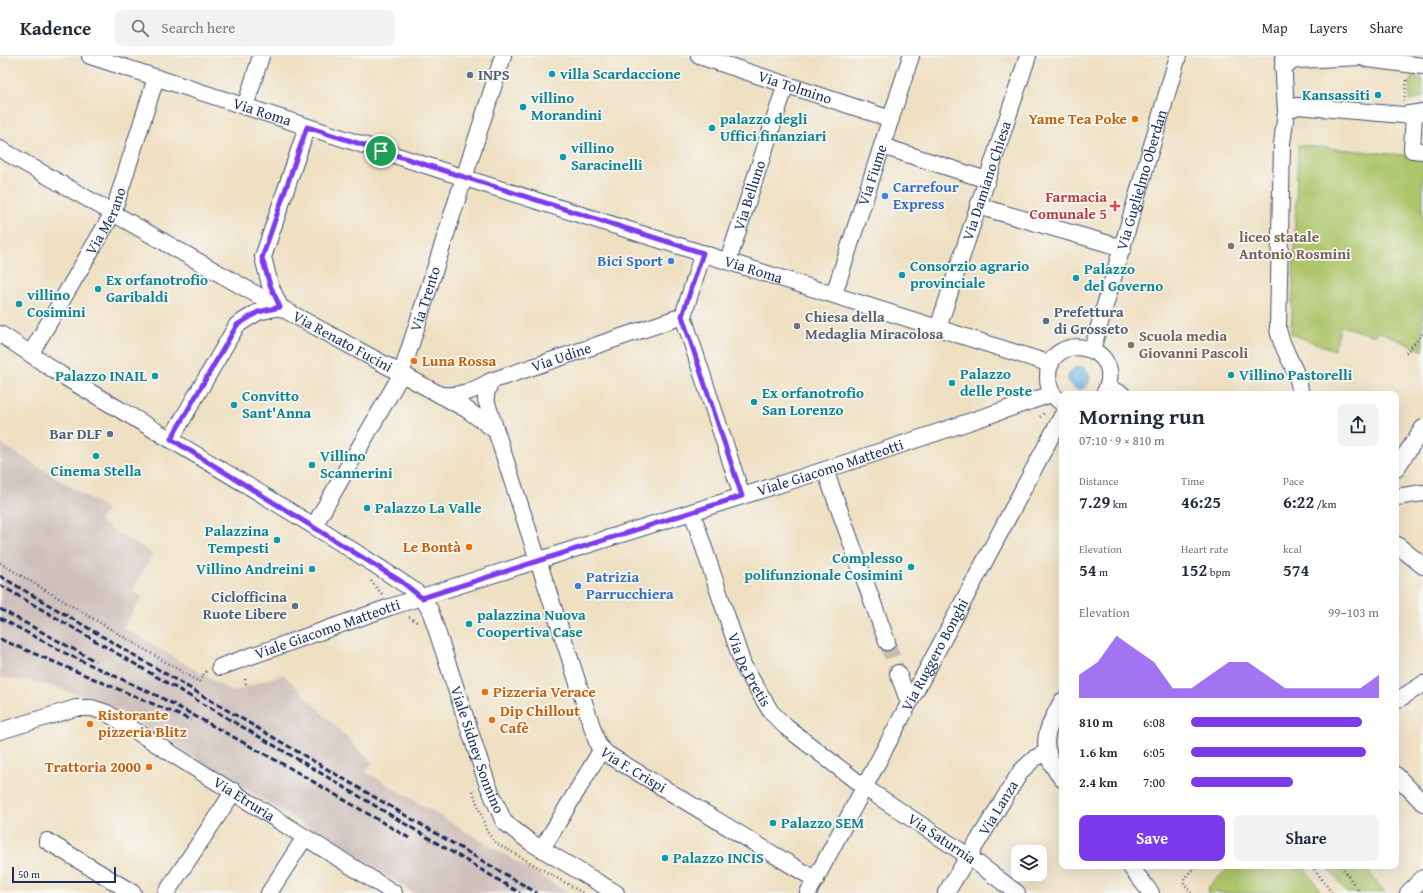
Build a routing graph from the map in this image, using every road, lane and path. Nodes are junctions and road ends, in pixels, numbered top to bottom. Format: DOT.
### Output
graph roads {
  1 [pos="90,56"];
  2 [pos="261,56"];
  3 [pos="502,56"];
  4 [pos="699,56"];
  5 [pos="911,56"];
  6 [pos="1028,56"];
  7 [pos="1191,56"];
  8 [pos="1361,56"];
  9 [pos="1283,62"];
  10 [pos="1177,63"];
  11 [pos="1416,65"];
  12 [pos="156,78"];
  13 [pos="786,84"];
  14 [pos="245,106"];
  15 [pos="1286,112"];
  16 [pos="1413,114"];
  17 [pos="891,119"];
  18 [pos="307,127"];
  19 [pos="882,146"];
  20 [pos="0,148"];
  21 [pos="1423,151"];
  22 [pos="465,178"];
  23 [pos="987,180"];
  24 [pos="978,206"];
  25 [pos="113,213"];
  26 [pos="1123,248"];
  27 [pos="703,253"];
  28 [pos="728,261"];
  29 [pos="834,294"];
  30 [pos="280,307"];
  31 [pos="682,316"];
  32 [pos="938,328"];
  33 [pos="1423,333"];
  34 [pos="0,334"];
  35 [pos="1092,350"];
  36 [pos="31,353"];
  37 [pos="1406,353"];
  38 [pos="1051,364"];
  39 [pos="402,375"];
  40 [pos="491,381"];
  41 [pos="1111,391"];
  42 [pos="1300,391"];
  43 [pos="439,395"];
  44 [pos="1057,398"];
  45 [pos="1059,422"];
  46 [pos="1423,428"];
  47 [pos="495,430"];
  48 [pos="171,439"];
  49 [pos="1399,464"];
  50 [pos="825,470"];
  51 [pos="1423,493"];
  52 [pos="742,496"];
  53 [pos="1399,496"];
  54 [pos="692,512"];
  55 [pos="314,526"];
  56 [pos="1399,546"];
  57 [pos="538,560"];
  58 [pos="0,563"];
  59 [pos="1423,566"];
  60 [pos="369,579"];
  61 [pos="422,598"];
  62 [pos="390,607"];
  63 [pos="421,628"];
  64 [pos="887,642"];
  65 [pos="220,667"];
  66 [pos="898,673"];
  67 [pos="203,675"];
  68 [pos="246,678"];
  69 [pos="246,684"];
  70 [pos="1423,684"];
  71 [pos="1399,699"];
  72 [pos="909,703"];
  73 [pos="1059,707"];
  74 [pos="0,731"];
  75 [pos="602,749"];
  76 [pos="1048,752"];
  77 [pos="1059,773"];
  78 [pos="1399,778"];
  79 [pos="472,787"];
  80 [pos="864,787"];
  81 [pos="234,791"];
  82 [pos="1423,803"];
  83 [pos="305,837"];
  84 [pos="48,841"];
  85 [pos="542,849"];
  86 [pos="968,856"];
  87 [pos="1132,869"];
  88 [pos="1193,869"];
  89 [pos="1314,869"];
  90 [pos="1343,869"];
  91 [pos="1423,878"];
  92 [pos="812,886"];
  93 [pos="133,893"];
  94 [pos="166,893"];
  95 [pos="268,893"];
  96 [pos="394,893"];
  97 [pos="583,893"];
  98 [pos="616,893"];
  99 [pos="946,893"];
  100 [pos="1017,893"];
  101 [pos="1151,893"];
  102 [pos="1191,893"];
  103 [pos="1332,893"];
  104 [pos="1360,893"];
  105 [pos="1408,893"];
  1 -- 12 [label="street, Via Roma"];
  2 -- 14 [label="street"];
  3 -- 22 [label="street, Via Trento"];
  4 -- 13 [label="street, Via Tolmino"];
  5 -- 17 [label="street, Via Fiume"];
  6 -- 23 [label="street, Via Damiano Chiesa"];
  7 -- 10 [label="street"];
  8 -- 9 [label="street"];
  8 -- 11 [label="street"];
  9 -- 15 [label="street"];
  10 -- 26 [label="street, Via Guglielmo Oberdan"];
  11 -- 16 [label="path"];
  12 -- 14 [label="street, Via Roma"];
  12 -- 25 [label="street, Via Merano"];
  13 -- 17 [label="street, Via Tolmino"];
  13 -- 28 [label="street, Via Belluno"];
  14 -- 18 [label="street, Via Roma"];
  15 -- 16 [label="street"];
  15 -- 42 [label="street"];
  16 -- 21 [label="street"];
  17 -- 19 [label="street, Via Fiume"];
  18 -- 22 [label="street, Via Roma"];
  18 -- 30 [label="street"];
  19 -- 23 [label="street"];
  19 -- 29 [label="street, Via Fiume"];
  20 -- 25 [label="street, Via Renato Fucini"];
  22 -- 27 [label="street, Via Roma"];
  22 -- 39 [label="street, Via Trento"];
  23 -- 24 [label="street, Via Damiano Chiesa"];
  24 -- 26 [label="street"];
  24 -- 32 [label="street, Via Damiano Chiesa"];
  25 -- 30 [label="street, Via Renato Fucini"];
  25 -- 36 [label="street, Via Merano"];
  26 -- 35 [label="street, Via Guglielmo Oberdan"];
  27 -- 28 [label="street, Via Roma"];
  27 -- 31 [label="street"];
  28 -- 29 [label="street, Via Roma"];
  29 -- 32 [label="street, Via Roma"];
  30 -- 39 [label="street, Via Renato Fucini"];
  30 -- 48 [label="street"];
  31 -- 40 [label="street, Via Udine"];
  31 -- 52 [label="street"];
  32 -- 38 [label="street, Via Roma"];
  33 -- 37 [label="path"];
  34 -- 36 [label="street"];
  35 -- 38 [label="street"];
  35 -- 41 [label="street"];
  36 -- 48 [label="street"];
  38 -- 44 [label="street"];
  39 -- 43 [label="street, Via Renato Fucini"];
  39 -- 55 [label="street, Via Trento"];
  40 -- 43 [label="street, Via Udine"];
  40 -- 47 [label="street"];
  43 -- 47 [label="street, Via Renato Fucini"];
  44 -- 50 [label="street, Viale Giacomo Matteotti"];
  45 -- 72 [label="street, Via Ruggero Bonghi"];
  46 -- 49 [label="street"];
  47 -- 57 [label="street"];
  48 -- 55 [label="street"];
  50 -- 52 [label="street, Viale Giacomo Matteotti"];
  50 -- 64 [label="street"];
  51 -- 53 [label="street"];
  52 -- 54 [label="street, Viale Giacomo Matteotti"];
  54 -- 57 [label="street, Viale Giacomo Matteotti"];
  54 -- 80 [label="street, Via De Pretis"];
  55 -- 61 [label="street"];
  56 -- 59 [label="street"];
  57 -- 61 [label="street, Viale Giacomo Matteotti"];
  57 -- 75 [label="street, Via F. Crispi"];
  58 -- 67 [label="path"];
  60 -- 62 [label="path"];
  61 -- 62 [label="street, Viale Giacomo Matteotti"];
  61 -- 85 [label="street, Viale Sidney Sonnino"];
  62 -- 63 [label="path"];
  62 -- 65 [label="street, Viale Giacomo Matteotti"];
  66 -- 72 [label="street"];
  68 -- 69 [label="path"];
  70 -- 71 [label="street"];
  72 -- 80 [label="street, Via Ruggero Bonghi"];
  73 -- 76 [label="street"];
  74 -- 81 [label="street, Via Etruria"];
  75 -- 85 [label="street"];
  75 -- 92 [label="street, Via F. Crispi"];
  76 -- 77 [label="street"];
  76 -- 86 [label="street, Via Lanza"];
  78 -- 82 [label="street"];
  79 -- 97 [label="path"];
  80 -- 86 [label="street, Via Saturnia"];
  80 -- 92 [label="street, Via Ruggero Bonghi"];
  81 -- 83 [label="street, Via Etruria"];
  81 -- 94 [label="street"];
  83 -- 95 [label="street"];
  83 -- 96 [label="street, Via Etruria"];
  84 -- 93 [label="street"];
  85 -- 98 [label="street, Viale Sidney Sonnino"];
  86 -- 99 [label="street, Via Lanza"];
  86 -- 100 [label="street, Via Saturnia"];
  87 -- 101 [label="street"];
  88 -- 102 [label="path"];
  89 -- 103 [label="path"];
  90 -- 104 [label="path"];
  91 -- 105 [label="street"];
}
